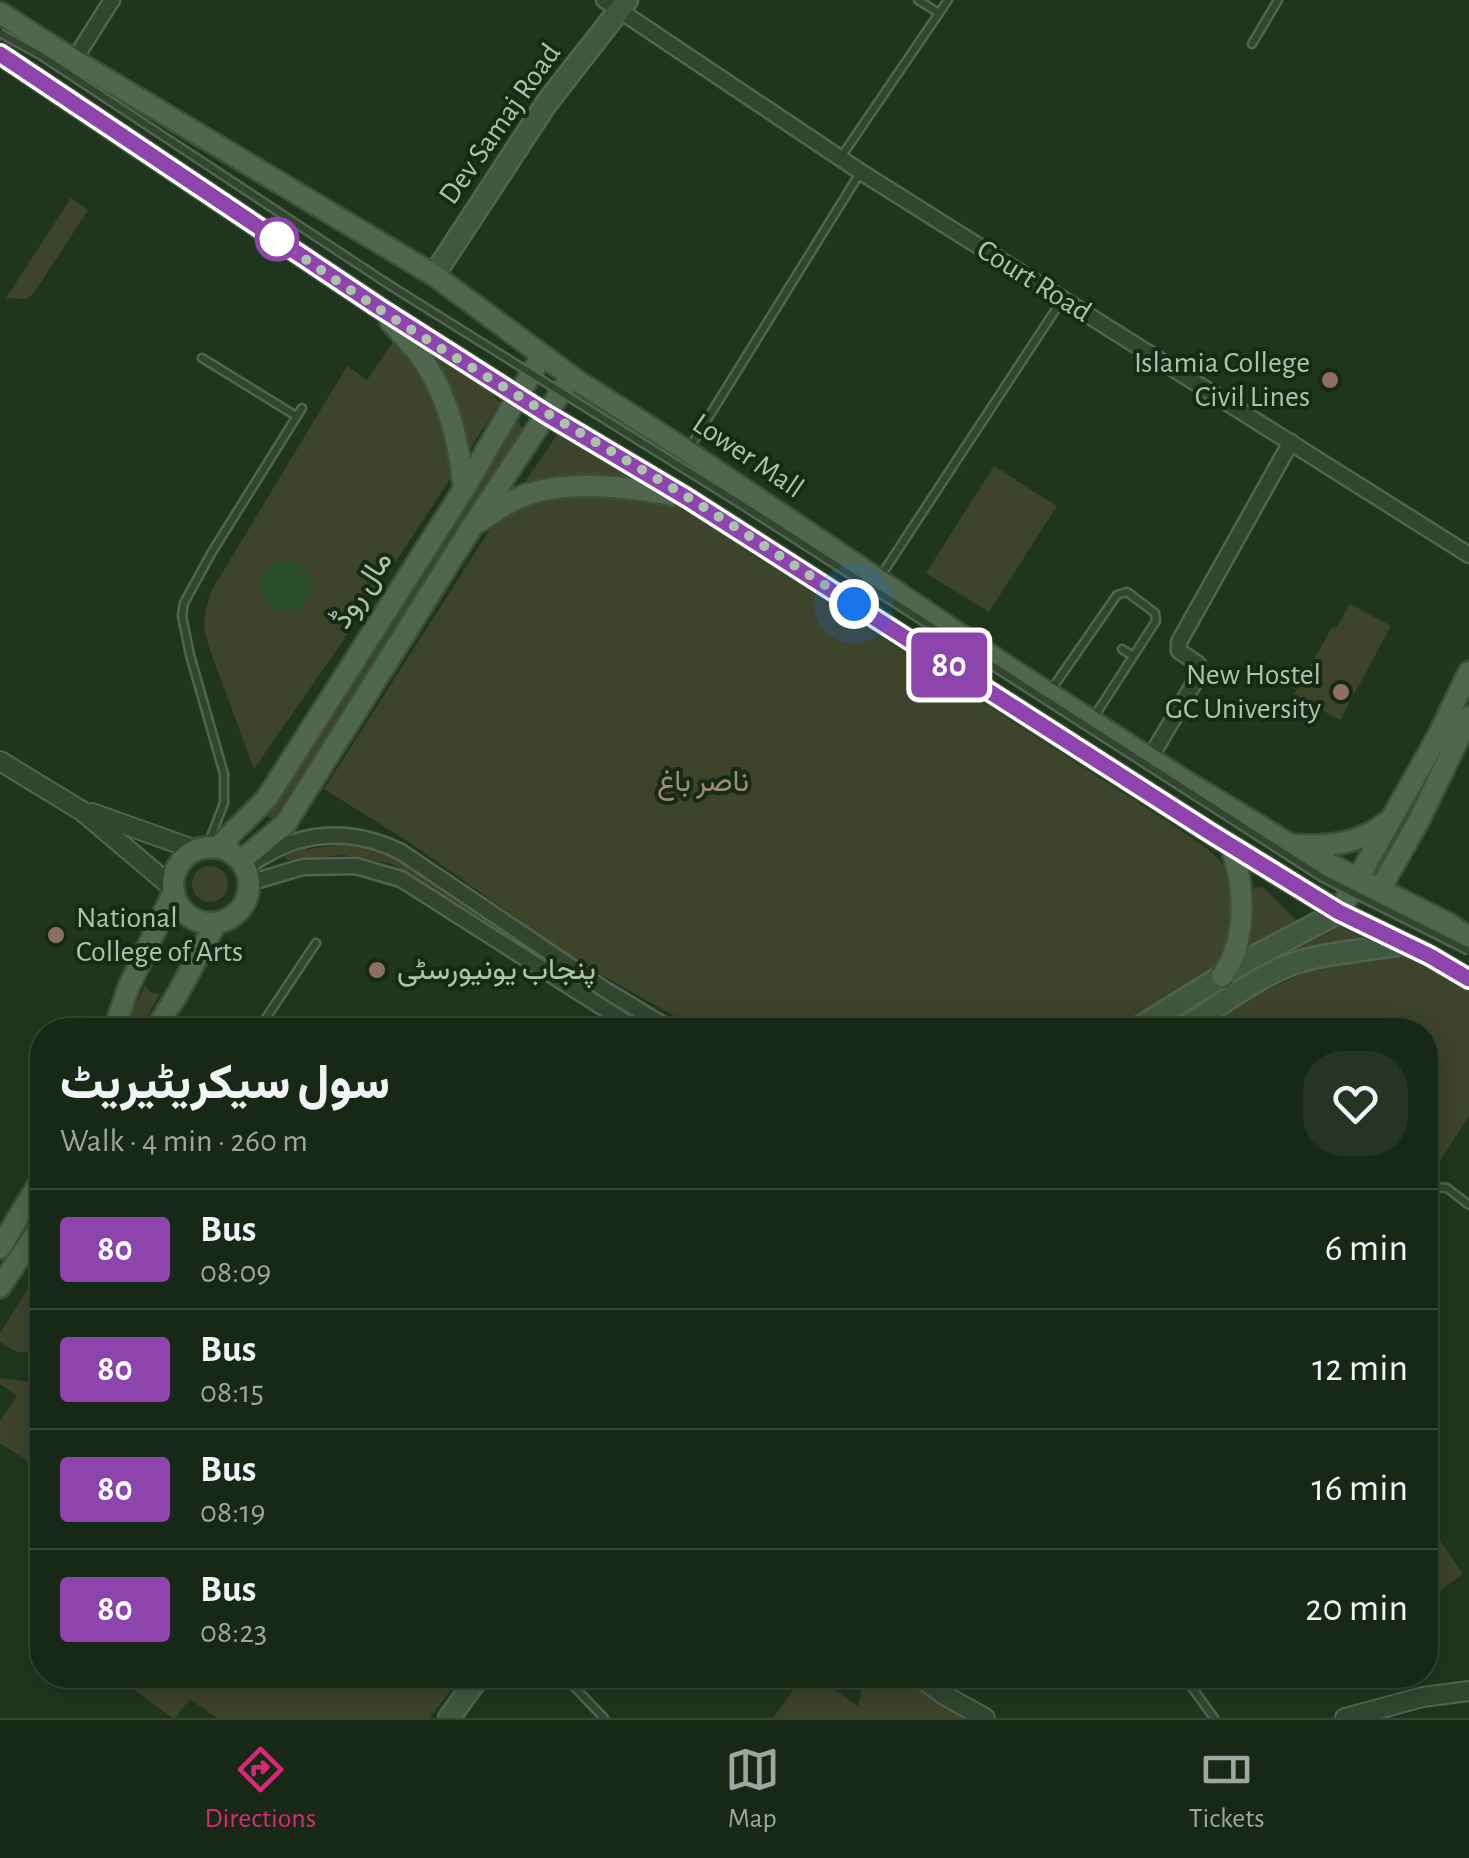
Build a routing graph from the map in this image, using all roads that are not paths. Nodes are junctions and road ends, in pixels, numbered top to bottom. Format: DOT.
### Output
graph roads {
  1 [pos="112,0"];
  2 [pos="918,0"];
  3 [pos="948,0"];
  4 [pos="1278,0"];
  5 [pos="617,3"];
  6 [pos="0,13"];
  7 [pos="939,13"];
  8 [pos="0,33"];
  9 [pos="1252,44"];
  10 [pos="0,54"];
  11 [pos="74,60"];
  12 [pos="840,158"];
  13 [pos="860,172"];
  14 [pos="434,276"];
  15 [pos="1063,299"];
  16 [pos="378,307"];
  17 [pos="542,354"];
  18 [pos="202,358"];
  19 [pos="571,376"];
  20 [pos="518,395"];
  21 [pos="302,408"];
  22 [pos="546,414"];
  23 [pos="296,416"];
  24 [pos="1292,442"];
  25 [pos="688,451"];
  26 [pos="464,489"];
  27 [pos="687,498"];
  28 [pos="474,526"];
  29 [pos="1469,555"];
  30 [pos="878,580"];
  31 [pos="1122,649"];
  32 [pos="1133,656"];
  33 [pos="1469,672"];
  34 [pos="1048,693"];
  35 [pos="1469,717"];
  36 [pos="1092,720"];
  37 [pos="1150,758"];
  38 [pos="0,761"];
  39 [pos="82,810"];
  40 [pos="1391,819"];
  41 [pos="1289,844"];
  42 [pos="1231,846"];
  43 [pos="207,848"];
  44 [pos="245,870"];
  45 [pos="1357,878"];
  46 [pos="174,889"];
  47 [pos="1380,889"];
  48 [pos="1339,912"];
  49 [pos="216,923"];
  50 [pos="1469,938"];
  51 [pos="316,943"];
  52 [pos="1402,944"];
  53 [pos="1469,951"];
  54 [pos="1222,976"];
  55 [pos="1469,979"];
  56 [pos="118,1018"];
  57 [pos="163,1018"];
  58 [pos="266,1018"];
  59 [pos="619,1018"];
  60 [pos="652,1018"];
  61 [pos="1154,1018"];
  62 [pos="1199,1018"];
  63 [pos="1438,1187"];
  64 [pos="30,1198"];
  65 [pos="1469,1205"];
  66 [pos="30,1243"];
  67 [pos="0,1248"];
  68 [pos="0,1287"];
  69 [pos="470,1688"];
  70 [pos="575,1688"];
  71 [pos="935,1688"];
  72 [pos="1192,1688"];
  73 [pos="1469,1692"];
  74 [pos="448,1718"];
  75 [pos="604,1718"];
  76 [pos="985,1718"];
  77 [pos="1214,1718"];
  78 [pos="1346,1718"];
  1 -- 11 [label="street"];
  2 -- 7 [label="lane"];
  3 -- 7 [label="lane"];
  4 -- 9 [label="lane"];
  5 -- 12 [label="street, Court Road"];
  5 -- 14 [label="main road, Dev Samaj Road"];
  6 -- 11 [label="main road, Lower Mall"];
  7 -- 12 [label="lane"];
  8 -- 53 [label="lane, bridge"];
  10 -- 16 [label="main road"];
  11 -- 14 [label="main road, Lower Mall"];
  12 -- 13 [label="street, Court Road"];
  13 -- 15 [label="street, Court Road"];
  13 -- 25 [label="lane"];
  14 -- 17 [label="main road, Lower Mall"];
  15 -- 24 [label="street, Court Road"];
  15 -- 30 [label="lane"];
  16 -- 20 [label="main road"];
  16 -- 26 [label="main road"];
  17 -- 19 [label="main road, Lower Mall"];
  17 -- 20 [label="main road, مال روڈ"];
  18 -- 23 [label="lane"];
  19 -- 22 [label="main road, مال روڈ"];
  19 -- 25 [label="main road, Lower Mall"];
  20 -- 22 [label="main road"];
  20 -- 26 [label="main road, مال روڈ"];
  21 -- 23 [label="lane"];
  22 -- 27 [label="main road"];
  22 -- 28 [label="main road, مال روڈ"];
  23 -- 43 [label="lane"];
  24 -- 29 [label="street, Court Road"];
  24 -- 37 [label="street"];
  25 -- 30 [label="main road, Lower Mall"];
  26 -- 43 [label="main road, مال روڈ"];
  27 -- 28 [label="main road"];
  27 -- 42 [label="main road"];
  28 -- 44 [label="main road, مال روڈ"];
  30 -- 34 [label="main road, Lower Mall"];
  31 -- 32 [label="lane"];
  32 -- 34 [label="lane"];
  32 -- 36 [label="lane"];
  33 -- 40 [label="main road"];
  34 -- 36 [label="main road, Lower Mall"];
  35 -- 47 [label="main road"];
  36 -- 37 [label="main road, Lower Mall"];
  37 -- 41 [label="main road, Lower Mall"];
  38 -- 39 [label="street"];
  39 -- 43 [label="street"];
  39 -- 46 [label="street"];
  40 -- 41 [label="main road"];
  40 -- 45 [label="main road"];
  41 -- 45 [label="main road, Lower Mall"];
  42 -- 48 [label="main road"];
  42 -- 54 [label="main road"];
  43 -- 44 [label="main road"];
  43 -- 46 [label="main road"];
  44 -- 49 [label="main road"];
  44 -- 59 [label="street"];
  44 -- 60 [label="street"];
  45 -- 47 [label="main road, Lower Mall"];
  45 -- 48 [label="main road"];
  46 -- 49 [label="main road"];
  46 -- 56 [label="main road"];
  47 -- 48 [label="main road"];
  47 -- 50 [label="main road, Lower Mall"];
  48 -- 52 [label="main road"];
  48 -- 54 [label="main road"];
  49 -- 57 [label="main road"];
  51 -- 58 [label="lane"];
  52 -- 55 [label="main road"];
  52 -- 62 [label="main road"];
  54 -- 61 [label="main road"];
  63 -- 65 [label="lane"];
  64 -- 67 [label="main road"];
  66 -- 68 [label="main road"];
  69 -- 74 [label="main road"];
  70 -- 75 [label="lane"];
  71 -- 76 [label="street"];
  72 -- 77 [label="lane"];
  73 -- 78 [label="street"];
}
